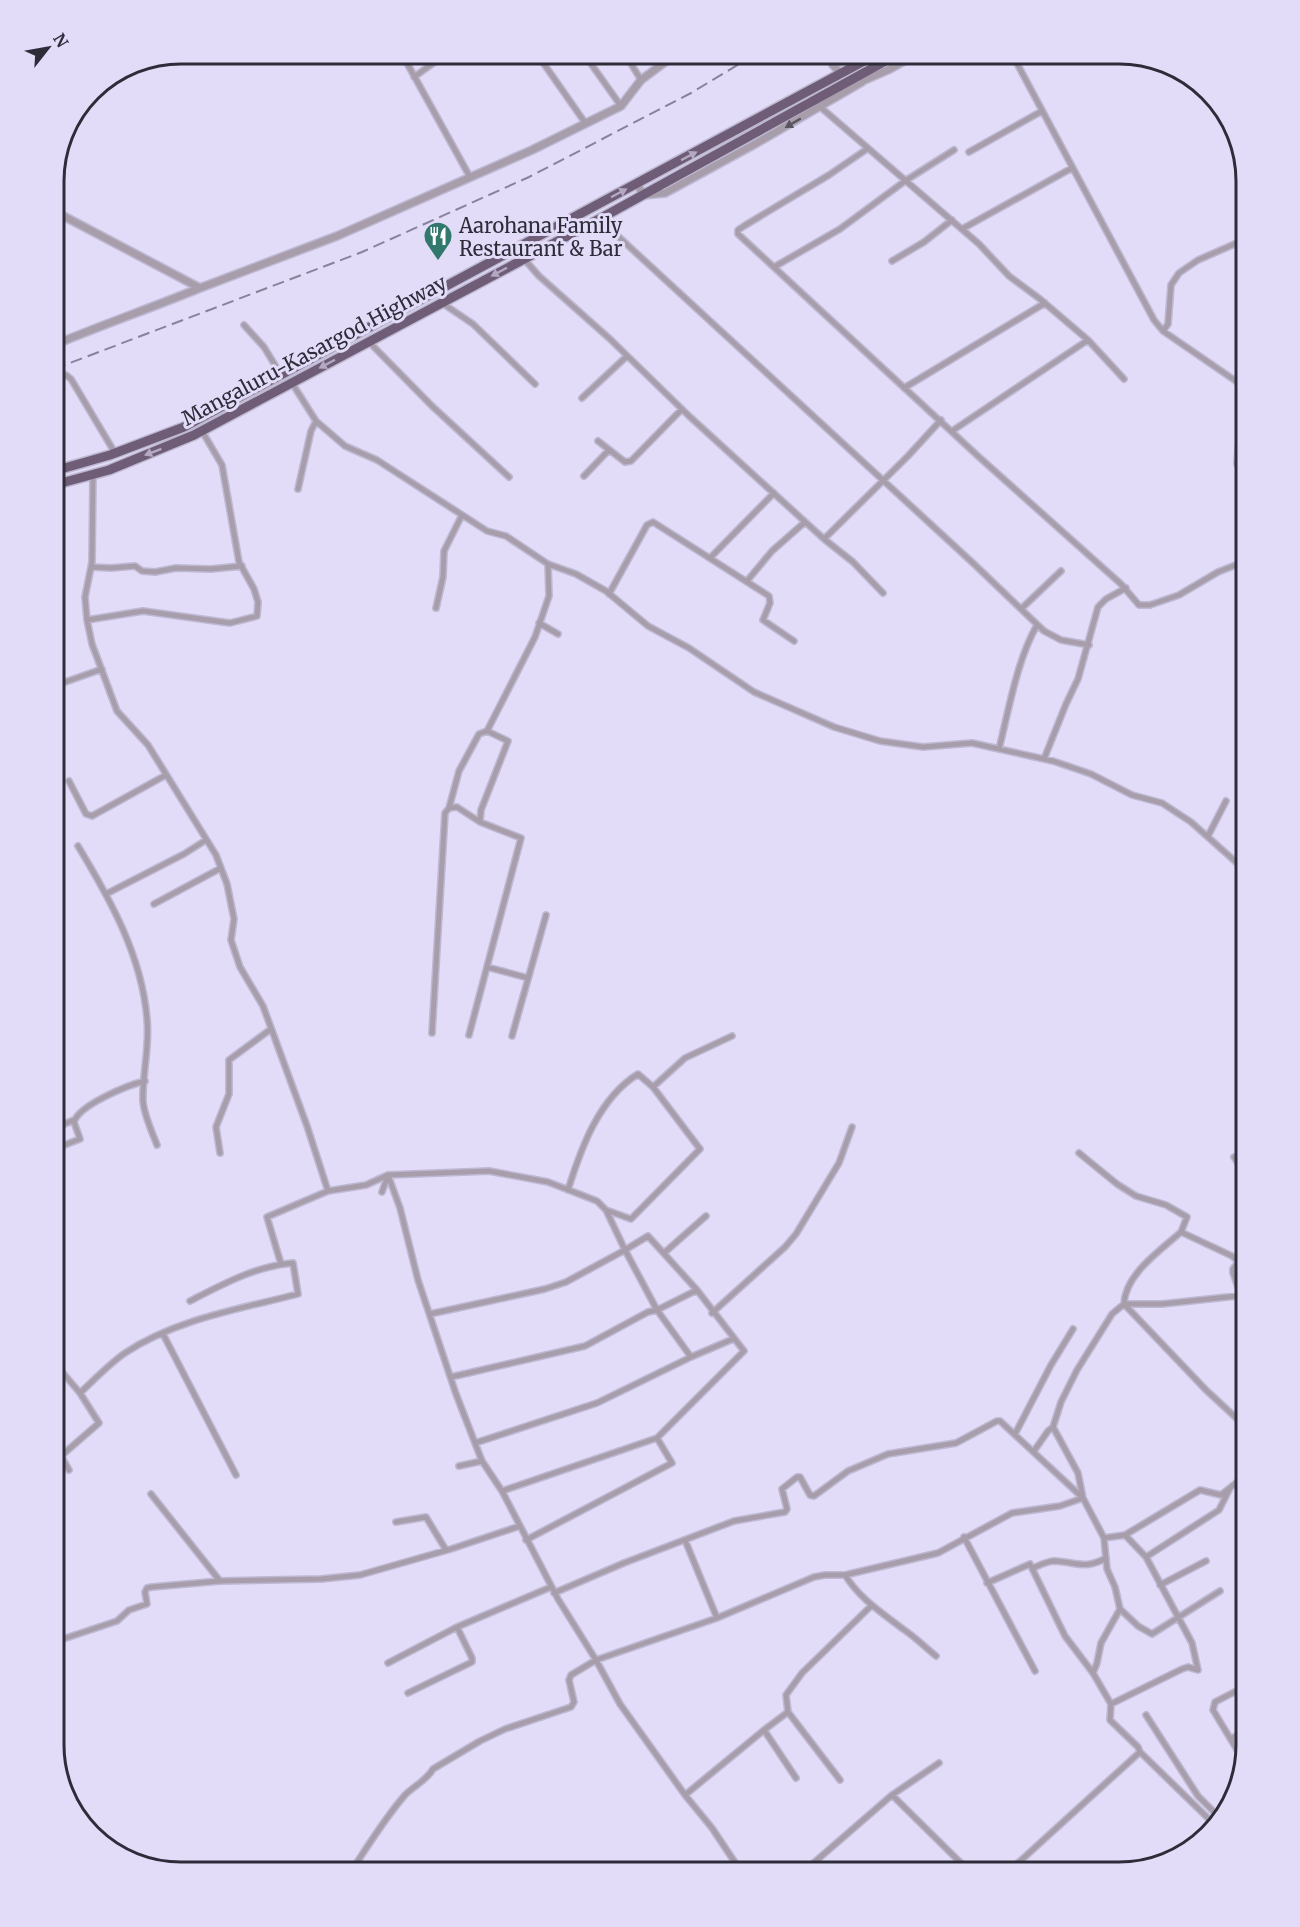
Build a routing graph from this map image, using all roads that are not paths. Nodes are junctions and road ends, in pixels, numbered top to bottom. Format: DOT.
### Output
graph roads {
  1 [pos="408,65"];
  2 [pos="431,65"];
  3 [pos="545,65"];
  4 [pos="592,65"];
  5 [pos="632,65"];
  6 [pos="660,65"];
  7 [pos="833,65"];
  8 [pos="857,65"];
  9 [pos="878,65"];
  10 [pos="895,65"];
  11 [pos="1018,65"];
  12 [pos="840,74"];
  13 [pos="414,77"];
  14 [pos="641,80"];
  15 [pos="847,82"];
  16 [pos="862,82"];
  17 [pos="818,104"];
  18 [pos="621,106"];
  19 [pos="1042,111"];
  20 [pos="586,124"];
  21 [pos="867,149"];
  22 [pos="954,150"];
  23 [pos="969,152"];
  24 [pos="1072,168"];
  25 [pos="470,177"];
  26 [pos="905,181"];
  27 [pos="637,183"];
  28 [pos="643,195"];
  29 [pos="65,217"];
  30 [pos="603,217"];
  31 [pos="952,220"];
  32 [pos="962,230"];
  33 [pos="1235,244"];
  34 [pos="524,259"];
  35 [pos="892,261"];
  36 [pos="774,267"];
  37 [pos="200,288"];
  38 [pos="442,303"];
  39 [pos="1046,303"];
  40 [pos="244,325"];
  41 [pos="1163,331"];
  42 [pos="1088,340"];
  43 [pos="65,341"];
  44 [pos="369,342"];
  45 [pos="627,356"];
  46 [pos="65,375"];
  47 [pos="281,375"];
  48 [pos="1124,378"];
  49 [pos="1235,380"];
  50 [pos="292,383"];
  51 [pos="535,384"];
  52 [pos="904,388"];
  53 [pos="582,398"];
  54 [pos="682,409"];
  55 [pos="941,420"];
  56 [pos="315,421"];
  57 [pos="202,431"];
  58 [pos="952,431"];
  59 [pos="598,441"];
  60 [pos="609,450"];
  61 [pos="115,453"];
  62 [pos="65,468"];
  63 [pos="93,475"];
  64 [pos="585,476"];
  65 [pos="509,477"];
  66 [pos="883,481"];
  67 [pos="65,482"];
  68 [pos="298,489"];
  69 [pos="774,493"];
  70 [pos="462,515"];
  71 [pos="805,522"];
  72 [pos="824,539"];
  73 [pos="710,558"];
  74 [pos="548,564"];
  75 [pos="1235,565"];
  76 [pos="242,566"];
  77 [pos="91,567"];
  78 [pos="1061,571"];
  79 [pos="747,581"];
  80 [pos="1126,588"];
  81 [pos="883,593"];
  82 [pos="609,594"];
  83 [pos="436,608"];
  84 [pos="1021,609"];
  85 [pos="87,620"];
  86 [pos="539,623"];
  87 [pos="1037,625"];
  88 [pos="558,634"];
  89 [pos="794,641"];
  90 [pos="1089,645"];
  91 [pos="102,669"];
  92 [pos="65,682"];
  93 [pos="488,731"];
  94 [pos="999,749"];
  95 [pos="1044,759"];
  96 [pos="166,775"];
  97 [pos="69,781"];
  98 [pos="1226,801"];
  99 [pos="449,808"];
  100 [pos="480,822"];
  101 [pos="1208,836"];
  102 [pos="207,840"];
  103 [pos="78,846"];
  104 [pos="1235,861"];
  105 [pos="221,868"];
  106 [pos="106,894"];
  107 [pos="154,904"];
  108 [pos="546,915"];
  109 [pos="487,967"];
  110 [pos="528,978"];
  111 [pos="271,1029"];
  112 [pos="432,1033"];
  113 [pos="469,1035"];
  114 [pos="512,1036"];
  115 [pos="732,1036"];
  116 [pos="145,1080"];
  117 [pos="653,1087"];
  118 [pos="74,1120"];
  119 [pos="64,1125"];
  120 [pos="852,1127"];
  121 [pos="64,1145"];
  122 [pos="157,1145"];
  123 [pos="1078,1152"];
  124 [pos="220,1153"];
  125 [pos="388,1174"];
  126 [pos="568,1190"];
  127 [pos="328,1191"];
  128 [pos="382,1192"];
  129 [pos="606,1210"];
  130 [pos="706,1216"];
  131 [pos="1181,1232"];
  132 [pos="625,1250"];
  133 [pos="664,1253"];
  134 [pos="1235,1258"];
  135 [pos="282,1264"];
  136 [pos="697,1290"];
  137 [pos="1235,1296"];
  138 [pos="190,1301"];
  139 [pos="1124,1304"];
  140 [pos="657,1310"];
  141 [pos="712,1313"];
  142 [pos="430,1314"];
  143 [pos="1073,1329"];
  144 [pos="163,1334"];
  145 [pos="733,1339"];
  146 [pos="691,1357"];
  147 [pos="64,1373"];
  148 [pos="451,1377"];
  149 [pos="80,1393"];
  150 [pos="1235,1418"];
  151 [pos="1053,1427"];
  152 [pos="1015,1434"];
  153 [pos="657,1438"];
  154 [pos="475,1443"];
  155 [pos="1034,1450"];
  156 [pos="64,1453"];
  157 [pos="482,1461"];
  158 [pos="64,1462"];
  159 [pos="459,1466"];
  160 [pos="69,1470"];
  161 [pos="236,1475"];
  162 [pos="1235,1485"];
  163 [pos="1229,1490"];
  164 [pos="502,1491"];
  165 [pos="151,1494"];
  166 [pos="1083,1498"];
  167 [pos="396,1522"];
  168 [pos="520,1526"];
  169 [pos="1125,1535"];
  170 [pos="964,1537"];
  171 [pos="1104,1538"];
  172 [pos="526,1540"];
  173 [pos="685,1540"];
  174 [pos="446,1550"];
  175 [pos="1146,1557"];
  176 [pos="1106,1558"];
  177 [pos="1206,1561"];
  178 [pos="1033,1568"];
  179 [pos="845,1575"];
  180 [pos="219,1581"];
  181 [pos="987,1583"];
  182 [pos="1160,1585"];
  183 [pos="553,1590"];
  184 [pos="1220,1591"];
  185 [pos="871,1606"];
  186 [pos="1120,1609"];
  187 [pos="717,1618"];
  188 [pos="1179,1618"];
  189 [pos="457,1627"];
  190 [pos="64,1639"];
  191 [pos="936,1656"];
  192 [pos="596,1660"];
  193 [pos="388,1663"];
  194 [pos="1035,1671"];
  195 [pos="1093,1672"];
  196 [pos="1235,1692"];
  197 [pos="408,1693"];
  198 [pos="1111,1704"];
  199 [pos="788,1712"];
  200 [pos="1146,1715"];
  201 [pos="764,1730"];
  202 [pos="1235,1737"];
  203 [pos="1231,1739"];
  204 [pos="1235,1746"];
  205 [pos="1140,1752"];
  206 [pos="939,1763"];
  207 [pos="796,1778"];
  208 [pos="840,1780"];
  209 [pos="892,1795"];
  210 [pos="686,1796"];
  211 [pos="1214,1812"];
  212 [pos="1209,1819"];
  213 [pos="357,1862"];
  214 [pos="734,1862"];
  215 [pos="815,1862"];
  216 [pos="958,1862"];
  217 [pos="1019,1862"];
  1 -- 13 [label="street"];
  2 -- 13 [label="street"];
  3 -- 20 [label="street"];
  4 -- 18 [label="street"];
  5 -- 14 [label="street"];
  6 -- 14 [label="street"];
  7 -- 12 [label="street"];
  8 -- 12 [label="highway, Mangaluru-Kasargod Highway"];
  9 -- 15 [label="highway, Mangaluru-Kasargod Highway"];
  10 -- 16 [label="street"];
  11 -- 19 [label="street"];
  27 -- 12 [label="highway, Mangaluru-Kasargod Highway, one-way"];
  13 -- 25 [label="street"];
  14 -- 18 [label="street"];
  15 -- 16 [label="street"];
  15 -- 17 [label="highway, Mangaluru-Kasargod Highway"];
  16 -- 17 [label="street"];
  17 -- 21 [label="street"];
  17 -- 28 [label="highway, Mangaluru-Kasargod Highway, one-way"];
  18 -- 20 [label="street"];
  19 -- 23 [label="street"];
  19 -- 24 [label="street"];
  20 -- 25 [label="street"];
  21 -- 26 [label="street"];
  21 -- 36 [label="street"];
  22 -- 26 [label="street"];
  24 -- 32 [label="street"];
  24 -- 41 [label="street"];
  25 -- 37 [label="street"];
  26 -- 31 [label="street"];
  26 -- 36 [label="street"];
  27 -- 28 [label="street"];
  47 -- 27 [label="highway, Mangaluru-Kasargod Highway, one-way"];
  28 -- 30 [label="highway, Mangaluru-Kasargod Highway"];
  29 -- 37 [label="street"];
  30 -- 34 [label="highway, Mangaluru-Kasargod Highway"];
  30 -- 66 [label="street"];
  31 -- 32 [label="street"];
  31 -- 35 [label="street"];
  32 -- 39 [label="street"];
  33 -- 41 [label="street"];
  34 -- 38 [label="highway, Mangaluru-Kasargod Highway, one-way"];
  34 -- 45 [label="street"];
  36 -- 52 [label="street"];
  37 -- 43 [label="street"];
  38 -- 44 [label="highway, Mangaluru-Kasargod Highway"];
  38 -- 51 [label="street"];
  39 -- 42 [label="street"];
  39 -- 52 [label="street"];
  40 -- 47 [label="street"];
  41 -- 49 [label="street"];
  42 -- 48 [label="street"];
  42 -- 58 [label="street"];
  44 -- 50 [label="highway, Mangaluru-Kasargod Highway, one-way"];
  44 -- 65 [label="street"];
  45 -- 53 [label="street"];
  45 -- 54 [label="street"];
  46 -- 61 [label="street"];
  47 -- 61 [label="highway, Mangaluru-Kasargod Highway"];
  50 -- 56 [label="street"];
  50 -- 57 [label="highway, Mangaluru-Kasargod Highway"];
  52 -- 55 [label="street"];
  54 -- 60 [label="street"];
  54 -- 69 [label="street"];
  55 -- 58 [label="street"];
  55 -- 66 [label="street"];
  56 -- 68 [label="street"];
  56 -- 70 [label="street"];
  57 -- 63 [label="highway, Mangaluru-Kasargod Highway, one-way"];
  57 -- 76 [label="street"];
  58 -- 80 [label="street"];
  59 -- 60 [label="street"];
  60 -- 64 [label="street"];
  61 -- 62 [label="highway, Mangaluru-Kasargod Highway"];
  63 -- 67 [label="highway, Mangaluru-Kasargod Highway"];
  63 -- 77 [label="street"];
  66 -- 72 [label="street"];
  66 -- 84 [label="street"];
  69 -- 71 [label="street"];
  69 -- 73 [label="street"];
  70 -- 74 [label="street"];
  70 -- 83 [label="street"];
  71 -- 72 [label="street"];
  71 -- 79 [label="street"];
  72 -- 81 [label="street"];
  73 -- 79 [label="street"];
  73 -- 82 [label="street"];
  74 -- 82 [label="street"];
  74 -- 86 [label="street"];
  75 -- 80 [label="street"];
  76 -- 77 [label="street"];
  76 -- 85 [label="street"];
  77 -- 85 [label="street"];
  78 -- 84 [label="street"];
  79 -- 89 [label="street"];
  80 -- 90 [label="street"];
  82 -- 94 [label="street"];
  84 -- 87 [label="street"];
  85 -- 91 [label="street"];
  86 -- 88 [label="street"];
  86 -- 93 [label="street"];
  87 -- 90 [label="street"];
  87 -- 94 [label="street"];
  90 -- 95 [label="street"];
  91 -- 92 [label="street"];
  91 -- 96 [label="street"];
  93 -- 99 [label="street"];
  93 -- 100 [label="street"];
  94 -- 95 [label="street"];
  95 -- 101 [label="street"];
  96 -- 97 [label="street"];
  96 -- 102 [label="street"];
  98 -- 101 [label="street"];
  99 -- 100 [label="street"];
  99 -- 112 [label="street"];
  100 -- 109 [label="street"];
  101 -- 104 [label="street"];
  102 -- 105 [label="street"];
  102 -- 106 [label="street"];
  103 -- 106 [label="street"];
  105 -- 107 [label="street"];
  105 -- 111 [label="street"];
  106 -- 116 [label="street"];
  108 -- 110 [label="street"];
  109 -- 110 [label="street"];
  109 -- 113 [label="street"];
  110 -- 114 [label="street"];
  111 -- 124 [label="street"];
  111 -- 127 [label="street"];
  115 -- 117 [label="street"];
  116 -- 118 [label="street"];
  116 -- 122 [label="street"];
  117 -- 126 [label="street"];
  117 -- 129 [label="street"];
  118 -- 119 [label="street"];
  118 -- 121 [label="street"];
  120 -- 141 [label="street"];
  123 -- 131 [label="street"];
  125 -- 126 [label="street"];
  125 -- 127 [label="street"];
  125 -- 128 [label="street"];
  125 -- 142 [label="street"];
  126 -- 129 [label="street"];
  127 -- 135 [label="street"];
  129 -- 132 [label="street"];
  130 -- 133 [label="street"];
  131 -- 134 [label="street"];
  131 -- 139 [label="street"];
  132 -- 133 [label="street"];
  132 -- 140 [label="street"];
  132 -- 142 [label="street"];
  133 -- 136 [label="street"];
  135 -- 138 [label="street"];
  135 -- 144 [label="street"];
  136 -- 140 [label="street"];
  136 -- 141 [label="street"];
  137 -- 139 [label="street"];
  139 -- 150 [label="street"];
  139 -- 151 [label="street"];
  140 -- 146 [label="street"];
  140 -- 148 [label="street"];
  141 -- 145 [label="street"];
  142 -- 148 [label="street"];
  143 -- 152 [label="street"];
  144 -- 149 [label="street"];
  144 -- 161 [label="street"];
  145 -- 146 [label="street"];
  145 -- 153 [label="street"];
  146 -- 154 [label="street"];
  147 -- 149 [label="street"];
  148 -- 154 [label="street"];
  149 -- 156 [label="street"];
  151 -- 155 [label="street"];
  151 -- 166 [label="street"];
  152 -- 155 [label="street"];
  152 -- 173 [label="street"];
  153 -- 164 [label="street"];
  153 -- 172 [label="street"];
  154 -- 157 [label="street"];
  155 -- 166 [label="street"];
  157 -- 159 [label="street"];
  157 -- 164 [label="street"];
  158 -- 160 [label="street"];
  162 -- 163 [label="street"];
  163 -- 169 [label="street"];
  163 -- 175 [label="street"];
  164 -- 168 [label="street"];
  165 -- 180 [label="street"];
  166 -- 170 [label="street"];
  166 -- 171 [label="street"];
  167 -- 174 [label="street"];
  168 -- 172 [label="street"];
  168 -- 174 [label="street"];
  169 -- 171 [label="street"];
  169 -- 175 [label="street"];
  170 -- 179 [label="street"];
  170 -- 181 [label="street"];
  171 -- 176 [label="street"];
  172 -- 183 [label="street"];
  173 -- 183 [label="street"];
  173 -- 187 [label="street"];
  174 -- 180 [label="street"];
  175 -- 182 [label="street"];
  176 -- 178 [label="street"];
  176 -- 186 [label="street"];
  177 -- 182 [label="street"];
  178 -- 181 [label="street"];
  178 -- 195 [label="street"];
  179 -- 185 [label="street"];
  179 -- 187 [label="street"];
  180 -- 190 [label="street"];
  181 -- 194 [label="street"];
  182 -- 188 [label="street"];
  183 -- 189 [label="street"];
  183 -- 192 [label="street"];
  184 -- 188 [label="street"];
  185 -- 191 [label="street"];
  185 -- 199 [label="street"];
  186 -- 188 [label="street"];
  186 -- 195 [label="street"];
  187 -- 192 [label="street"];
  188 -- 198 [label="street"];
  189 -- 193 [label="street"];
  189 -- 197 [label="street"];
  192 -- 210 [label="street"];
  192 -- 213 [label="street"];
  195 -- 198 [label="street"];
  196 -- 203 [label="street"];
  198 -- 205 [label="street"];
  199 -- 201 [label="street"];
  199 -- 208 [label="street"];
  200 -- 211 [label="street"];
  201 -- 207 [label="street"];
  201 -- 210 [label="street"];
  202 -- 203 [label="street"];
  203 -- 204 [label="street"];
  205 -- 212 [label="street"];
  205 -- 217 [label="street"];
  206 -- 209 [label="street"];
  209 -- 215 [label="street"];
  209 -- 216 [label="street"];
  210 -- 214 [label="street"];
}
